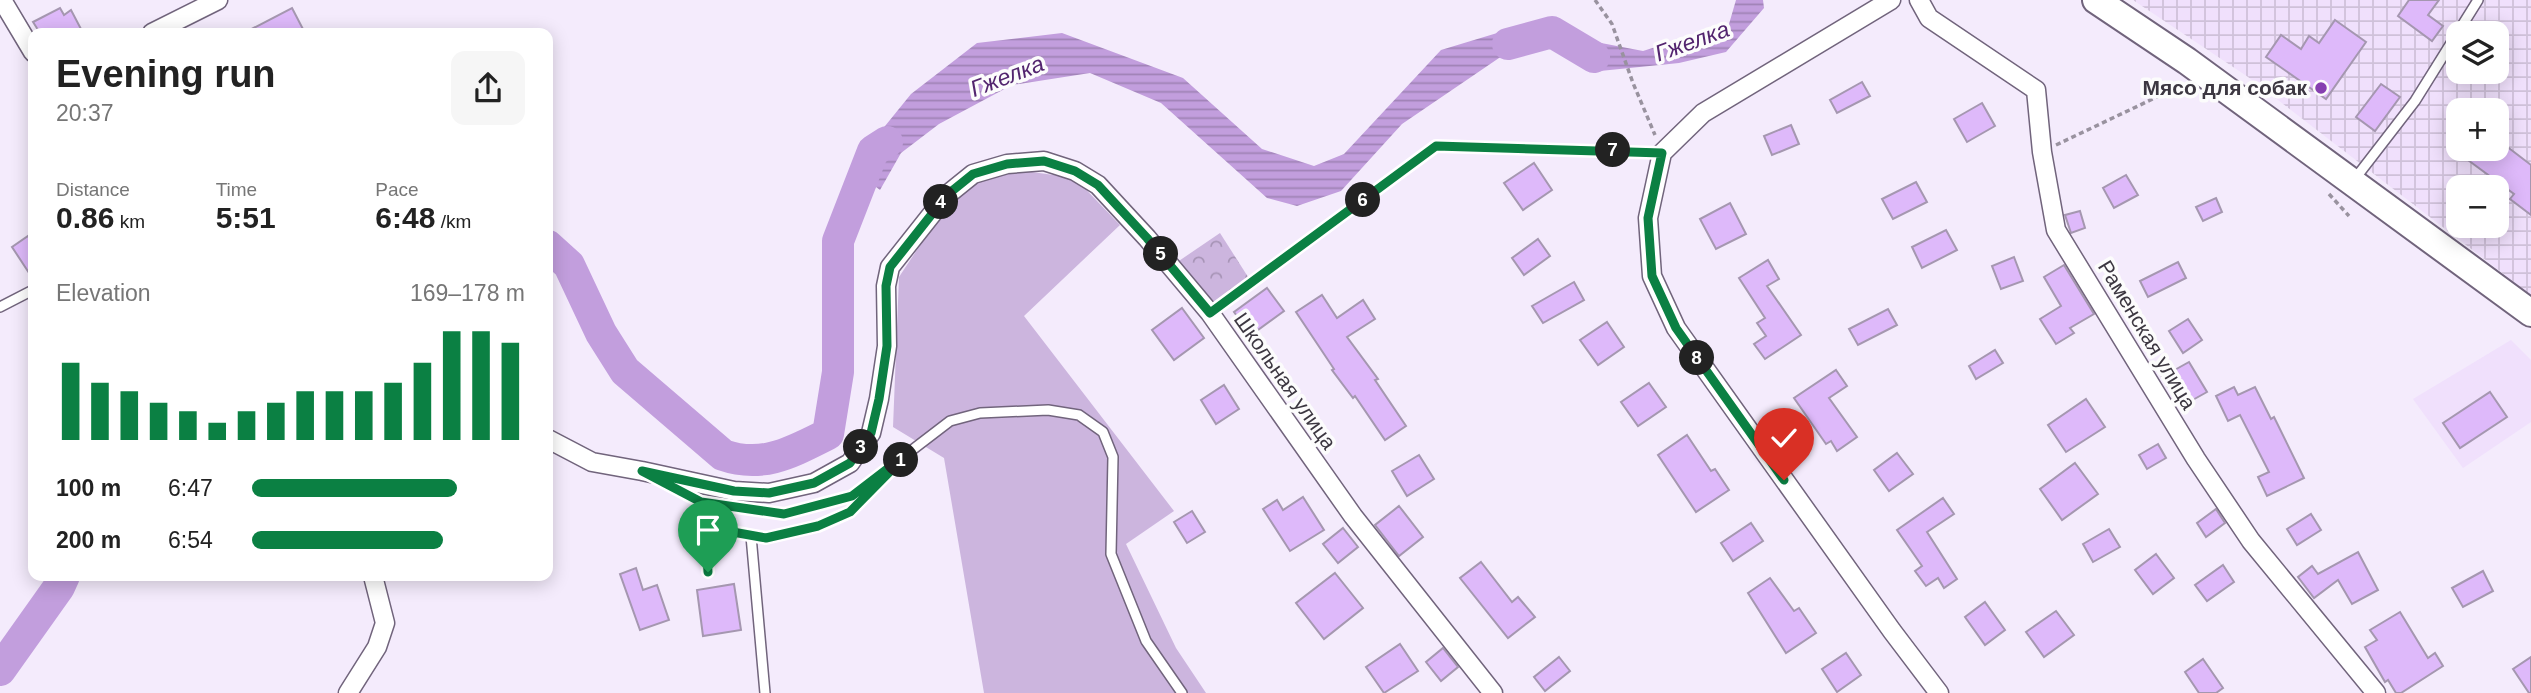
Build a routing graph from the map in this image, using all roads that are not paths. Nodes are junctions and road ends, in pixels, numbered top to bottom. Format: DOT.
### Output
graph roads {
  1 [pos="2,0"];
  2 [pos="218,0"];
  3 [pos="1891,0"];
  4 [pos="1919,0"];
  5 [pos="2098,0"];
  6 [pos="2478,0"];
  7 [pos="162,28"];
  8 [pos="28,44"];
  9 [pos="2352,182"];
  10 [pos="28,293"];
  11 [pos="0,307"];
  12 [pos="2531,313"];
  13 [pos="553,442"];
  14 [pos="908,453"];
  15 [pos="642,471"];
  16 [pos="751,536"];
  17 [pos="708,572"];
  18 [pos="374,581"];
  19 [pos="348,693"];
  20 [pos="765,693"];
  21 [pos="1182,693"];
  22 [pos="1493,693"];
  23 [pos="1939,693"];
  24 [pos="2376,693"];
  1 -- 8 [label="street"];
  2 -- 7 [label="street"];
  3 -- 23 [label="street"];
  4 -- 24 [label="street, Раменская улица"];
  5 -- 9 [label="main road"];
  6 -- 9 [label="lane"];
  9 -- 12 [label="main road"];
  10 -- 11 [label="lane"];
  13 -- 15 [label="street, Школьная улица"];
  14 -- 15 [label="lane"];
  14 -- 16 [label="lane"];
  14 -- 21 [label="lane"];
  15 -- 22 [label="street, Школьная улица"];
  16 -- 17 [label="lane"];
  16 -- 20 [label="lane"];
  18 -- 19 [label="street"];
}
